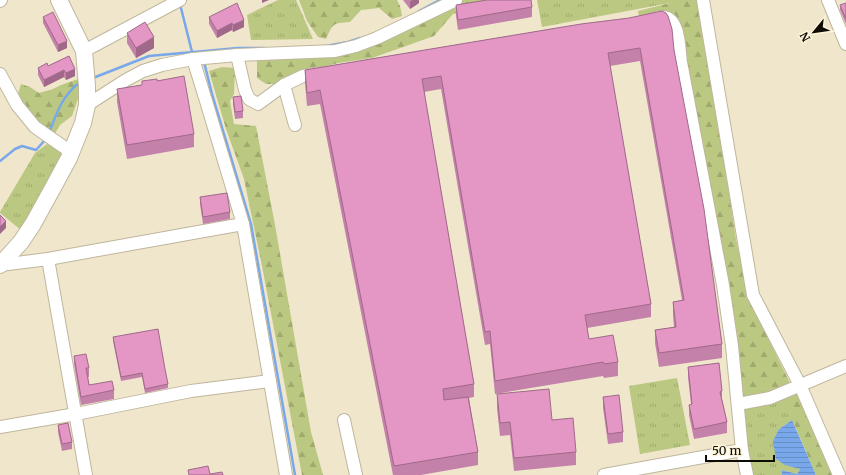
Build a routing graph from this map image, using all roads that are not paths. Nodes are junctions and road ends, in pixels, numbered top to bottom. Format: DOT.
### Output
graph roads {
  1 [pos="59,0"];
  2 [pos="180,0"];
  3 [pos="456,0"];
  4 [pos="703,0"];
  5 [pos="828,0"];
  6 [pos="640,21"];
  7 [pos="846,44"];
  8 [pos="84,51"];
  9 [pos="237,55"];
  10 [pos="193,60"];
  11 [pos="334,71"];
  12 [pos="0,74"];
  13 [pos="284,85"];
  14 [pos="87,105"];
  15 [pos="295,125"];
  16 [pos="71,152"];
  17 [pos="243,224"];
  18 [pos="48,259"];
  19 [pos="0,265"];
  20 [pos="846,366"];
  21 [pos="270,381"];
  22 [pos="800,385"];
  23 [pos="738,404"];
  24 [pos="76,414"];
  25 [pos="344,420"];
  26 [pos="0,427"];
  27 [pos="742,450"];
  28 [pos="86,475"];
  29 [pos="286,475"];
  30 [pos="356,475"];
  31 [pos="604,475"];
  32 [pos="747,475"];
  33 [pos="839,475"];
  1 -- 8 [label="main road"];
  2 -- 8 [label="street"];
  3 -- 9 [label="street"];
  4 -- 22 [label="street"];
  5 -- 7 [label="street"];
  6 -- 23 [label="street"];
  8 -- 14 [label="main road"];
  9 -- 10 [label="street"];
  9 -- 13 [label="street"];
  10 -- 14 [label="street"];
  10 -- 17 [label="street"];
  11 -- 13 [label="street"];
  12 -- 16 [label="street"];
  13 -- 15 [label="street"];
  14 -- 16 [label="main road"];
  16 -- 19 [label="main road"];
  17 -- 18 [label="street"];
  17 -- 21 [label="street"];
  18 -- 19 [label="street"];
  18 -- 24 [label="street"];
  20 -- 22 [label="street"];
  21 -- 24 [label="street"];
  21 -- 29 [label="street"];
  22 -- 23 [label="street"];
  22 -- 33 [label="street"];
  23 -- 27 [label="street"];
  24 -- 26 [label="street"];
  24 -- 28 [label="street"];
  25 -- 30 [label="street"];
  27 -- 31 [label="street"];
  27 -- 32 [label="street"];
}
